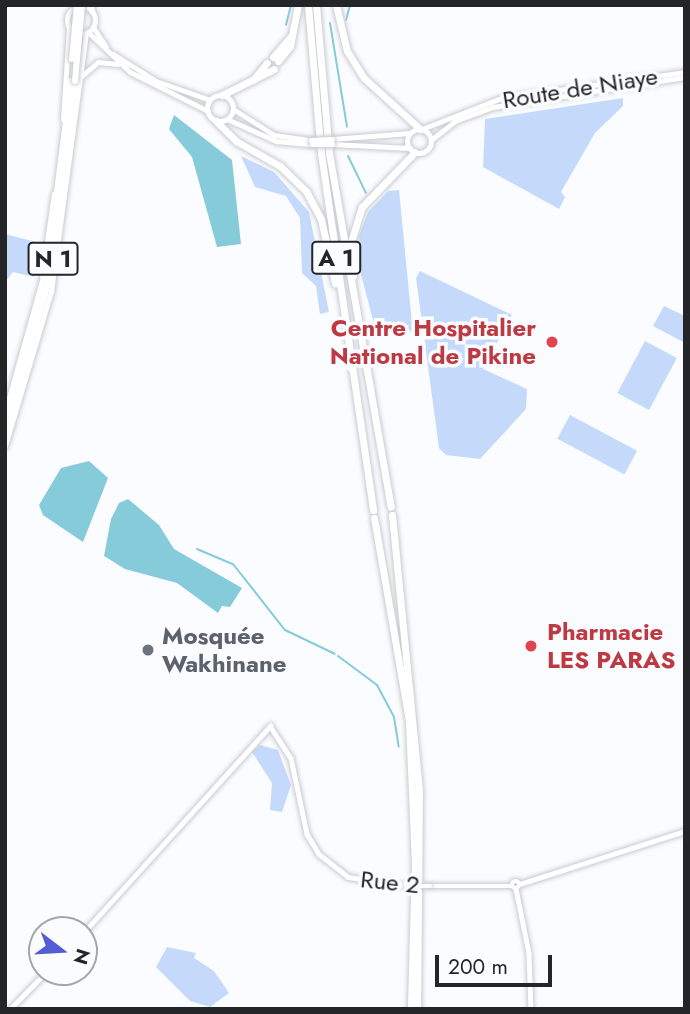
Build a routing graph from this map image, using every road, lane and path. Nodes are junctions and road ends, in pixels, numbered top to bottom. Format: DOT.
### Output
graph roads {
  1 [pos="80,5"];
  2 [pos="298,5"];
  3 [pos="308,5"];
  4 [pos="316,5"];
  5 [pos="337,6"];
  6 [pos="71,8"];
  7 [pos="92,8"];
  8 [pos="69,27"];
  9 [pos="93,27"];
  10 [pos="87,33"];
  11 [pos="120,64"];
  12 [pos="685,75"];
  13 [pos="75,80"];
  14 [pos="222,95"];
  15 [pos="210,100"];
  16 [pos="233,109"];
  17 [pos="476,109"];
  18 [pos="208,111"];
  19 [pos="227,119"];
  20 [pos="216,121"];
  21 [pos="421,129"];
  22 [pos="411,133"];
  23 [pos="431,140"];
  24 [pos="312,142"];
  25 [pos="332,142"];
  26 [pos="413,150"];
  27 [pos="340,293"];
  28 [pos="351,293"];
  29 [pos="34,345"];
  30 [pos="5,404"];
  31 [pos="5,416"];
  32 [pos="5,432"];
  33 [pos="5,446"];
  34 [pos="685,831"];
  35 [pos="516,886"];
  36 [pos="98,917"];
  37 [pos="32,986"];
  38 [pos="10,1009"];
  39 [pos="411,1009"];
  40 [pos="416,1009"];
  41 [pos="531,1009"];
  1 -- 13 [label="highway, N 1, bridge"];
  2 -- 14 [label="highway"];
  3 -- 27 [label="highway, A 1"];
  4 -- 28 [label="highway, A 1"];
  5 -- 21 [label="highway"];
  6 -- 7 [label="main road"];
  6 -- 8 [label="main road"];
  7 -- 9 [label="main road"];
  8 -- 10 [label="main road"];
  8 -- 30 [label="street"];
  9 -- 10 [label="main road"];
  9 -- 15 [label="main road"];
  10 -- 11 [label="main road"];
  10 -- 13 [label="street"];
  11 -- 13 [label="main road"];
  11 -- 18 [label="main road"];
  12 -- 17 [label="street, Route de Niaye"];
  13 -- 29 [label="highway, N 1"];
  13 -- 31 [label="highway, N 1"];
  14 -- 15 [label="main road"];
  14 -- 16 [label="main road"];
  15 -- 18 [label="main road"];
  16 -- 19 [label="main road"];
  16 -- 24 [label="main road"];
  17 -- 21 [label="street"];
  17 -- 23 [label="street"];
  18 -- 20 [label="main road"];
  19 -- 20 [label="main road"];
  19 -- 24 [label="main road"];
  20 -- 27 [label="highway"];
  21 -- 22 [label="main road"];
  21 -- 23 [label="main road"];
  22 -- 25 [label="main road"];
  22 -- 26 [label="main road"];
  23 -- 26 [label="main road"];
  24 -- 25 [label="main road, bridge"];
  25 -- 26 [label="main road"];
  26 -- 28 [label="highway"];
  27 -- 39 [label="highway, A 1"];
  28 -- 40 [label="highway, A 1"];
  29 -- 32 [label="highway, N 1"];
  29 -- 33 [label="street"];
  34 -- 35 [label="street, Rue 2"];
  35 -- 36 [label="street, Rue 2, bridge"];
  35 -- 41 [label="street"];
  37 -- 38 [label="street"];
}
